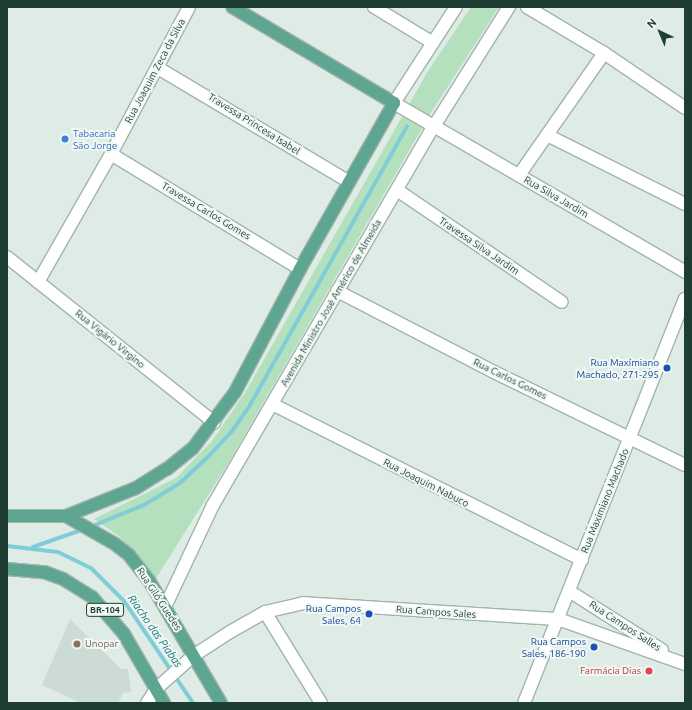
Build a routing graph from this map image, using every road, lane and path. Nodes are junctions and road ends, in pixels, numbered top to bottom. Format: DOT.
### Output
graph roads {
  1 [pos="189,7"];
  2 [pos="232,7"];
  3 [pos="456,7"];
  4 [pos="509,7"];
  5 [pos="527,7"];
  6 [pos="377,8"];
  7 [pos="433,43"];
  8 [pos="604,53"];
  9 [pos="158,68"];
  10 [pos="397,105"];
  11 [pos="685,108"];
  12 [pos="430,124"];
  13 [pos="547,135"];
  14 [pos="111,154"];
  15 [pos="519,175"];
  16 [pos="349,182"];
  17 [pos="397,190"];
  18 [pos="685,204"];
  19 [pos="7,257"];
  20 [pos="300,269"];
  21 [pos="685,272"];
  22 [pos="38,282"];
  23 [pos="338,291"];
  24 [pos="685,298"];
  25 [pos="562,302"];
  26 [pos="272,404"];
  27 [pos="214,422"];
  28 [pos="630,438"];
  29 [pos="685,465"];
  30 [pos="7,516"];
  31 [pos="66,516"];
  32 [pos="582,560"];
  33 [pos="7,569"];
  34 [pos="570,591"];
  35 [pos="166,607"];
  36 [pos="265,612"];
  37 [pos="558,619"];
  38 [pos="193,656"];
  39 [pos="683,663"];
  40 [pos="156,689"];
  41 [pos="147,703"];
  42 [pos="164,703"];
  43 [pos="221,703"];
  44 [pos="321,703"];
  45 [pos="524,703"];
  1 -- 9 [label="street, Rua Joaquim Zeca da Silva"];
  2 -- 10 [label="main road"];
  3 -- 7 [label="street"];
  4 -- 12 [label="street, Avenida Ministro José Américo de Almeida"];
  5 -- 8 [label="street"];
  6 -- 7 [label="street"];
  7 -- 10 [label="street"];
  8 -- 11 [label="street"];
  8 -- 13 [label="street"];
  9 -- 14 [label="street, Rua Joaquim Zeca da Silva"];
  9 -- 16 [label="street, Travessa Princesa Isabel"];
  10 -- 12 [label="street, Rua Silva Jardim"];
  10 -- 16 [label="main road"];
  12 -- 15 [label="street, Rua Silva Jardim"];
  12 -- 17 [label="street, Avenida Ministro José Américo de Almeida"];
  13 -- 15 [label="street"];
  13 -- 18 [label="street"];
  14 -- 20 [label="street, Travessa Carlos Gomes"];
  14 -- 22 [label="street, Rua Joaquim Zeca da Silva"];
  15 -- 21 [label="street, Rua Silva Jardim"];
  16 -- 20 [label="main road"];
  17 -- 23 [label="street, Avenida Ministro José Américo de Almeida"];
  17 -- 25 [label="street, Travessa Silva Jardim"];
  19 -- 22 [label="street, Rua Vigário Virgino"];
  20 -- 27 [label="main road"];
  22 -- 27 [label="street, Rua Vigário Virgino"];
  23 -- 26 [label="street, Avenida Ministro José Américo de Almeida"];
  23 -- 28 [label="street, Rua Carlos Gomes"];
  24 -- 28 [label="street, Rua Maximiano Machado"];
  26 -- 32 [label="street, Rua Joaquim Nabuco"];
  26 -- 35 [label="street, Avenida Ministro José Américo de Almeida"];
  27 -- 31 [label="main road"];
  28 -- 29 [label="street, Rua Carlos Gomes"];
  28 -- 32 [label="street, Rua Maximiano Machado"];
  30 -- 31 [label="main road, Rua Giló Guedes"];
  31 -- 35 [label="main road, Rua Giló Guedes"];
  32 -- 34 [label="street, Rua Maximiano Machado"];
  33 -- 40 [label="main road, BR-104"];
  34 -- 37 [label="street, Rua Maximiano Machado"];
  34 -- 39 [label="street, Rua Campos Salles"];
  35 -- 38 [label="main road, Rua Giló Guedes"];
  36 -- 37 [label="street, Rua Campos Sales"];
  36 -- 38 [label="street, Rua Campos Sales"];
  36 -- 44 [label="street"];
  37 -- 39 [label="street, Rua Campos Sales"];
  37 -- 45 [label="street, Rua Maximiano Machado"];
  38 -- 40 [label="street, Rua Campos Sales"];
  38 -- 43 [label="main road, Rua Giló Guedes"];
  40 -- 41 [label="street, Rua Campos Sales"];
  40 -- 42 [label="main road, BR-104"];
}
